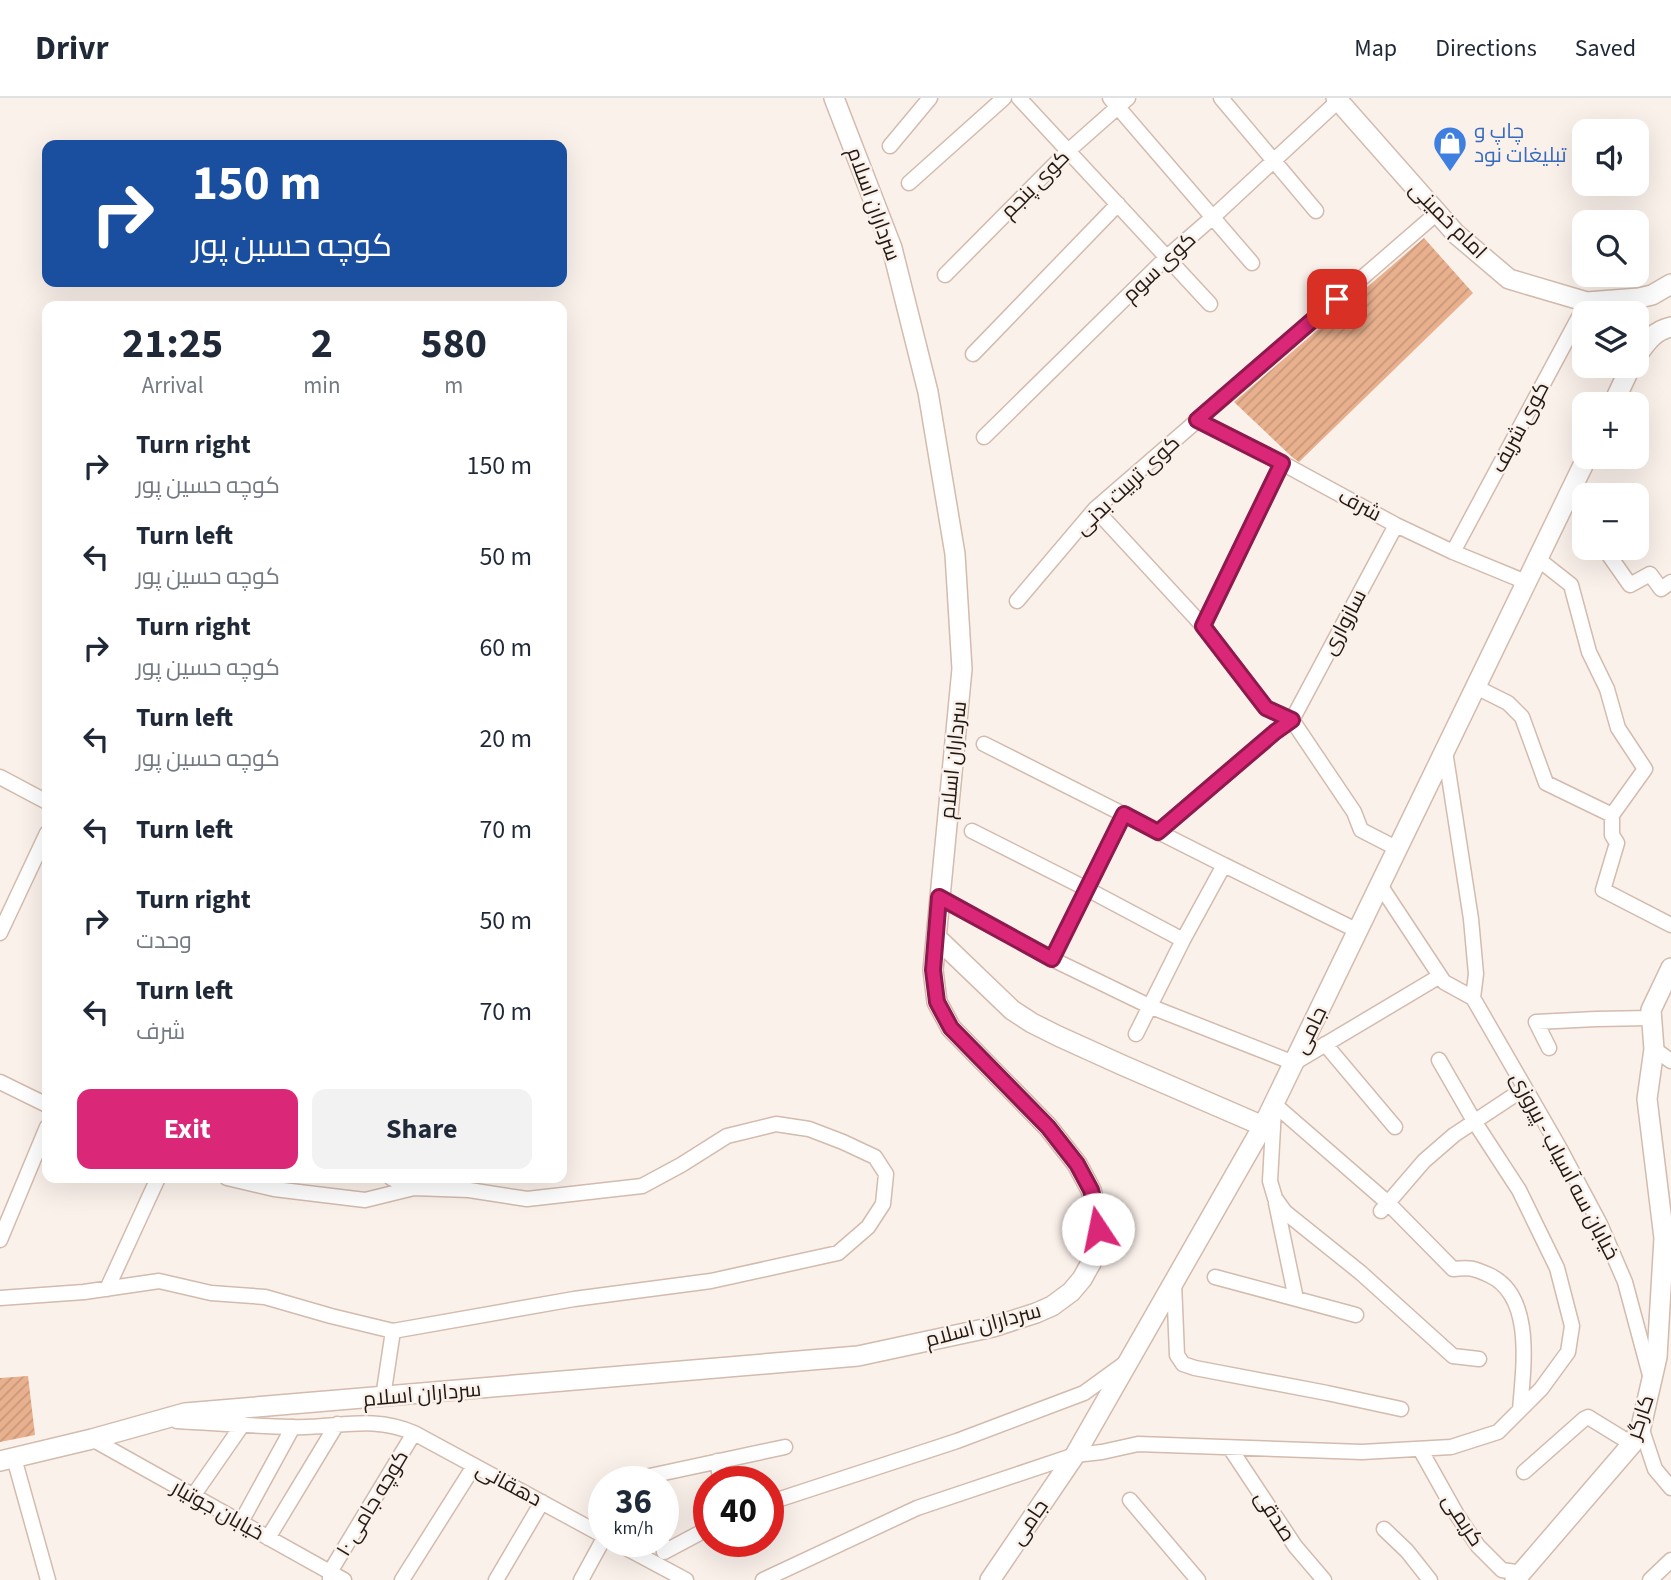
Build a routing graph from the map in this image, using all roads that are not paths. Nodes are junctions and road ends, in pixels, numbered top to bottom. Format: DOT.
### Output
graph roads {
  1 [pos="834,98"];
  2 [pos="930,98"];
  3 [pos="1004,98"];
  4 [pos="1019,98"];
  5 [pos="1221,98"];
  6 [pos="1337,100"];
  7 [pos="1119,101"];
  8 [pos="890,146"];
  9 [pos="1068,151"];
  10 [pos="1273,161"];
  11 [pos="909,183"];
  12 [pos="1118,204"];
  13 [pos="1316,211"];
  14 [pos="1437,213"];
  15 [pos="1213,217"];
  16 [pos="1167,257"];
  17 [pos="1252,263"];
  18 [pos="945,275"];
  19 [pos="1671,285"];
  20 [pos="1584,301"];
  21 [pos="1612,301"];
  22 [pos="1210,304"];
  23 [pos="1671,327"];
  24 [pos="1572,330"];
  25 [pos="1649,339"];
  26 [pos="973,354"];
  27 [pos="1197,420"];
  28 [pos="984,437"];
  29 [pos="1282,463"];
  30 [pos="1581,469"];
  31 [pos="1570,492"];
  32 [pos="1572,495"];
  33 [pos="1095,509"];
  34 [pos="1396,525"];
  35 [pos="1453,552"];
  36 [pos="1538,559"];
  37 [pos="1612,560"];
  38 [pos="1526,582"];
  39 [pos="1671,582"];
  40 [pos="1017,601"];
  41 [pos="1203,626"];
  42 [pos="1476,687"];
  43 [pos="1292,720"];
  44 [pos="984,744"];
  45 [pos="1444,751"];
  46 [pos="0,777"];
  47 [pos="42,799"];
  48 [pos="1124,814"];
  49 [pos="1612,815"];
  50 [pos="972,831"];
  51 [pos="1158,832"];
  52 [pos="42,844"];
  53 [pos="1398,849"];
  54 [pos="1224,865"];
  55 [pos="1380,885"];
  56 [pos="1087,889"];
  57 [pos="939,897"];
  58 [pos="1671,925"];
  59 [pos="1358,931"];
  60 [pos="0,933"];
  61 [pos="936,937"];
  62 [pos="1183,940"];
  63 [pos="1052,959"];
  64 [pos="1671,968"];
  65 [pos="1440,976"];
  66 [pos="1473,998"];
  67 [pos="1149,1006"];
  68 [pos="1650,1018"];
  69 [pos="1136,1034"];
  70 [pos="1325,1044"];
  71 [pos="1549,1048"];
  72 [pos="1654,1049"];
  73 [pos="1439,1060"];
  74 [pos="1671,1061"];
  75 [pos="1294,1063"];
  76 [pos="0,1082"];
  77 [pos="1525,1088"];
  78 [pos="42,1103"];
  79 [pos="1274,1104"];
  80 [pos="1475,1121"];
  81 [pos="1264,1126"];
  82 [pos="1395,1127"];
  83 [pos="42,1139"];
  84 [pos="156,1183"];
  85 [pos="248,1183"];
  86 [pos="402,1183"];
  87 [pos="414,1188"];
  88 [pos="1275,1198"];
  89 [pos="1385,1207"];
  90 [pos="1667,1238"];
  91 [pos="0,1240"];
  92 [pos="1215,1277"];
  93 [pos="1174,1282"];
  94 [pos="107,1289"];
  95 [pos="0,1298"];
  96 [pos="1296,1299"];
  97 [pos="1356,1315"];
  98 [pos="393,1331"];
  99 [pos="1479,1359"];
  100 [pos="1129,1360"];
  101 [pos="1652,1382"];
  102 [pos="383,1397"];
  103 [pos="1401,1409"];
  104 [pos="1520,1410"];
  105 [pos="158,1421"];
  106 [pos="243,1424"];
  107 [pos="337,1424"];
  108 [pos="293,1427"];
  109 [pos="414,1433"];
  110 [pos="1637,1436"];
  111 [pos="92,1439"];
  112 [pos="785,1447"];
  113 [pos="1230,1448"];
  114 [pos="1420,1448"];
  115 [pos="1075,1455"];
  116 [pos="7,1460"];
  117 [pos="717,1461"];
  118 [pos="474,1466"];
  119 [pos="718,1466"];
  120 [pos="679,1469"];
  121 [pos="1524,1472"];
  122 [pos="1671,1488"];
  123 [pos="193,1496"];
  124 [pos="784,1498"];
  125 [pos="1130,1500"];
  126 [pos="542,1502"];
  127 [pos="241,1522"];
  128 [pos="588,1528"];
  129 [pos="1384,1529"];
  130 [pos="268,1538"];
  131 [pos="593,1557"];
  132 [pos="664,1557"];
  133 [pos="1671,1560"];
  134 [pos="330,1576"];
  135 [pos="1518,1577"];
  136 [pos="1194,1579"];
  137 [pos="48,1580"];
  138 [pos="344,1580"];
  139 [pos="402,1580"];
  140 [pos="496,1580"];
  141 [pos="581,1580"];
  142 [pos="683,1580"];
  143 [pos="763,1580"];
  144 [pos="990,1580"];
  145 [pos="1324,1580"];
  146 [pos="1430,1580"];
  147 [pos="1650,1580"];
  1 -- 57 [label="street, سرداران اسلام"];
  2 -- 8 [label="street"];
  3 -- 11 [label="street"];
  4 -- 9 [label="street"];
  5 -- 10 [label="street"];
  6 -- 10 [label="street, کوی سوم"];
  6 -- 14 [label="street, امام خمینی"];
  7 -- 9 [label="street, کوی پنجم"];
  7 -- 15 [label="street"];
  9 -- 12 [label="street"];
  9 -- 18 [label="street, کوی پنجم"];
  10 -- 13 [label="street"];
  10 -- 15 [label="street, کوی سوم"];
  12 -- 16 [label="street"];
  12 -- 26 [label="street"];
  14 -- 20 [label="street, امام خمینی"];
  14 -- 27 [label="street, کوی تربیت بدنی"];
  15 -- 16 [label="street, کوی سوم"];
  15 -- 17 [label="street"];
  16 -- 22 [label="street"];
  16 -- 28 [label="street, کوی سوم"];
  19 -- 21 [label="street, امام خمینی"];
  23 -- 25 [label="street"];
  24 -- 35 [label="street, کوی شریف"];
  27 -- 29 [label="street, شرف"];
  27 -- 33 [label="street, کوی تربیت بدنی"];
  29 -- 34 [label="street, شرف"];
  29 -- 41 [label="street"];
  30 -- 31 [label="street, جامی"];
  31 -- 32 [label="street"];
  31 -- 36 [label="street, جامی"];
  33 -- 40 [label="street, کوی تربیت بدنی"];
  33 -- 41 [label="street"];
  34 -- 35 [label="street, شرف"];
  34 -- 43 [label="street, سازواری"];
  35 -- 38 [label="street, شرف"];
  36 -- 38 [label="street, جامی"];
  36 -- 49 [label="street"];
  37 -- 39 [label="street"];
  38 -- 42 [label="street, جامی"];
  41 -- 43 [label="street"];
  42 -- 45 [label="street, جامی"];
  42 -- 49 [label="street"];
  43 -- 51 [label="street"];
  43 -- 53 [label="street"];
  44 -- 48 [label="street"];
  45 -- 53 [label="street, جامی"];
  45 -- 66 [label="street"];
  46 -- 47 [label="street"];
  48 -- 51 [label="street"];
  48 -- 56 [label="street"];
  49 -- 58 [label="street"];
  50 -- 56 [label="street"];
  51 -- 54 [label="street"];
  52 -- 60 [label="street"];
  53 -- 55 [label="street, جامی"];
  54 -- 59 [label="street"];
  54 -- 62 [label="street"];
  55 -- 59 [label="street, جامی"];
  55 -- 65 [label="street, خیابان سه آسیاب - پیروزی"];
  56 -- 62 [label="street"];
  56 -- 63 [label="street"];
  57 -- 61 [label="street, سرداران اسلام"];
  57 -- 63 [label="street"];
  59 -- 75 [label="street, جامی"];
  61 -- 81 [label="street"];
  61 -- 102 [label="street, سرداران اسلام"];
  62 -- 67 [label="street"];
  63 -- 67 [label="street"];
  64 -- 68 [label="street, کارگر"];
  65 -- 66 [label="street, خیابان سه آسیاب - پیروزی"];
  65 -- 70 [label="street"];
  66 -- 77 [label="street, خیابان سه آسیاب - پیروزی"];
  67 -- 69 [label="street"];
  67 -- 75 [label="street"];
  68 -- 71 [label="street"];
  68 -- 72 [label="street, کارگر"];
  70 -- 75 [label="street"];
  70 -- 82 [label="street"];
  72 -- 74 [label="street"];
  72 -- 90 [label="street, کارگر"];
  73 -- 80 [label="street"];
  75 -- 79 [label="street, جامی"];
  76 -- 78 [label="street"];
  77 -- 80 [label="street"];
  77 -- 101 [label="street, خیابان سه آسیاب - پیروزی"];
  79 -- 81 [label="street, جامی"];
  79 -- 88 [label="street"];
  79 -- 89 [label="street"];
  80 -- 89 [label="street"];
  80 -- 104 [label="street"];
  81 -- 93 [label="street, جامی"];
  83 -- 91 [label="street"];
  84 -- 94 [label="street"];
  85 -- 87 [label="street"];
  86 -- 87 [label="street"];
  87 -- 98 [label="street"];
  88 -- 96 [label="street"];
  88 -- 99 [label="street"];
  89 -- 104 [label="street"];
  90 -- 101 [label="street, کارگر"];
  92 -- 96 [label="street"];
  93 -- 100 [label="street, جامی"];
  93 -- 103 [label="street"];
  94 -- 95 [label="street"];
  94 -- 98 [label="street"];
  96 -- 97 [label="street"];
  98 -- 102 [label="street"];
  100 -- 115 [label="street, جامی"];
  100 -- 124 [label="street"];
  101 -- 110 [label="street, کارگر"];
  102 -- 105 [label="street, سرداران اسلام"];
  104 -- 114 [label="street"];
  105 -- 106 [label="street, دهقانی"];
  105 -- 111 [label="street, سرداران اسلام"];
  106 -- 108 [label="street, دهقانی"];
  106 -- 123 [label="street"];
  107 -- 108 [label="street, دهقانی"];
  107 -- 109 [label="street, دهقانی"];
  107 -- 130 [label="street"];
  108 -- 127 [label="street"];
  109 -- 118 [label="street, دهقانی"];
  109 -- 134 [label="street, کوچه جامی ۱۰"];
  110 -- 121 [label="street"];
  110 -- 122 [label="street"];
  110 -- 135 [label="street, کارگر"];
  111 -- 116 [label="street, سرداران اسلام"];
  111 -- 123 [label="street, خیابان جوتیار"];
  112 -- 117 [label="street"];
  113 -- 114 [label="street"];
  113 -- 115 [label="street"];
  113 -- 145 [label="street, صدقی"];
  114 -- 135 [label="street, کریمی"];
  115 -- 143 [label="street"];
  115 -- 144 [label="street, جامی"];
  116 -- 137 [label="street"];
  117 -- 119 [label="street"];
  117 -- 120 [label="street"];
  118 -- 126 [label="street, دهقانی"];
  118 -- 139 [label="street"];
  123 -- 127 [label="street, خیابان جوتیار"];
  125 -- 136 [label="street"];
  126 -- 128 [label="street, دهقانی"];
  126 -- 140 [label="street"];
  127 -- 130 [label="street, خیابان جوتیار"];
  129 -- 146 [label="street"];
  130 -- 134 [label="street, خیابان جوتیار"];
  131 -- 141 [label="street"];
  132 -- 142 [label="street"];
  133 -- 147 [label="street"];
  134 -- 138 [label="street, خیابان جوتیار"];
}
